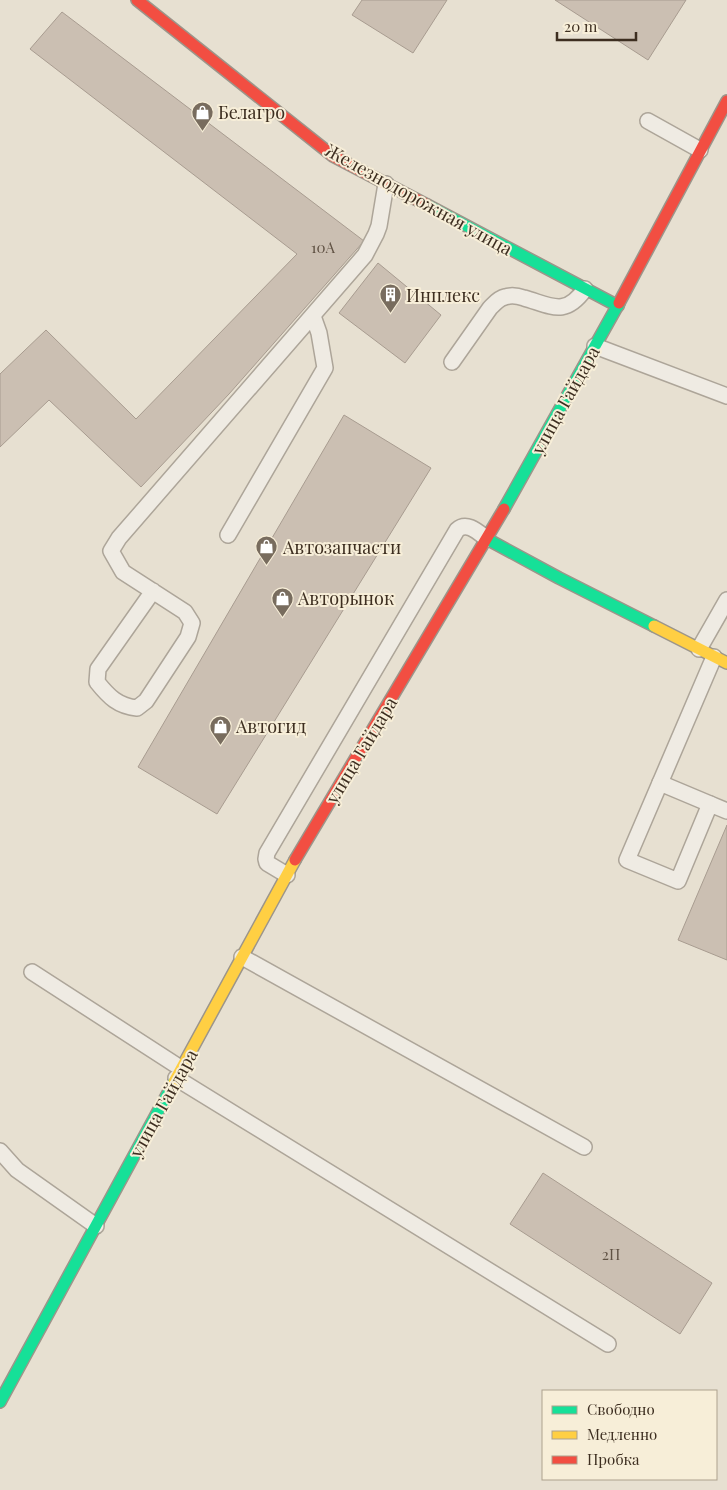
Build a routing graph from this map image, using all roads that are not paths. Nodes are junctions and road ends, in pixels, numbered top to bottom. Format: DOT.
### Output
graph roads {
  1 [pos="137,0"];
  2 [pos="727,101"];
  3 [pos="648,121"];
  4 [pos="700,150"];
  5 [pos="386,184"];
  6 [pos="586,289"];
  7 [pos="618,306"];
  8 [pos="313,316"];
  9 [pos="595,346"];
  10 [pos="452,362"];
  11 [pos="727,396"];
  12 [pos="228,535"];
  13 [pos="487,539"];
  14 [pos="153,591"];
  15 [pos="727,600"];
  16 [pos="426,611"];
  17 [pos="699,650"];
  18 [pos="721,660"];
  19 [pos="364,689"];
  20 [pos="388,705"];
  21 [pos="312,778"];
  22 [pos="660,783"];
  23 [pos="335,792"];
  24 [pos="710,804"];
  25 [pos="727,810"];
  26 [pos="287,875"];
  27 [pos="242,957"];
  28 [pos="32,972"];
  29 [pos="179,1074"];
  30 [pos="584,1146"];
  31 [pos="0,1151"];
  32 [pos="96,1226"];
  33 [pos="608,1344"];
  34 [pos="6,1378"];
  35 [pos="0,1402"];
  1 -- 5 [label="main road, Железнодорожная улица"];
  2 -- 4 [label="main road, улица Гайдара"];
  3 -- 4 [label="lane"];
  4 -- 7 [label="main road, улица Гайдара"];
  5 -- 6 [label="main road, Железнодорожная улица"];
  5 -- 8 [label="lane"];
  6 -- 7 [label="main road, Железнодорожная улица"];
  6 -- 10 [label="lane"];
  7 -- 9 [label="main road, улица Гайдара"];
  8 -- 12 [label="lane"];
  8 -- 14 [label="lane"];
  9 -- 11 [label="lane"];
  9 -- 13 [label="main road, улица Гайдара"];
  13 -- 16 [label="main road, улица Гайдара"];
  13 -- 16 [label="lane"];
  13 -- 17 [label="main road"];
  14 -- 14 [label="lane"];
  15 -- 17 [label="lane"];
  16 -- 19 [label="lane"];
  16 -- 20 [label="main road, улица Гайдара"];
  17 -- 18 [label="main road"];
  18 -- 22 [label="lane"];
  19 -- 20 [label="lane"];
  19 -- 21 [label="lane"];
  20 -- 23 [label="main road, улица Гайдара"];
  21 -- 23 [label="lane"];
  21 -- 26 [label="lane"];
  22 -- 24 [label="lane"];
  22 -- 24 [label="lane"];
  23 -- 26 [label="main road, улица Гайдара"];
  24 -- 25 [label="lane"];
  26 -- 27 [label="main road, улица Гайдара"];
  27 -- 29 [label="main road, улица Гайдара"];
  27 -- 30 [label="lane"];
  28 -- 29 [label="lane"];
  29 -- 32 [label="main road, улица Гайдара"];
  29 -- 33 [label="lane"];
  31 -- 32 [label="lane"];
  32 -- 34 [label="main road, улица Гайдара"];
  34 -- 35 [label="main road, улица Гайдара"];
}
